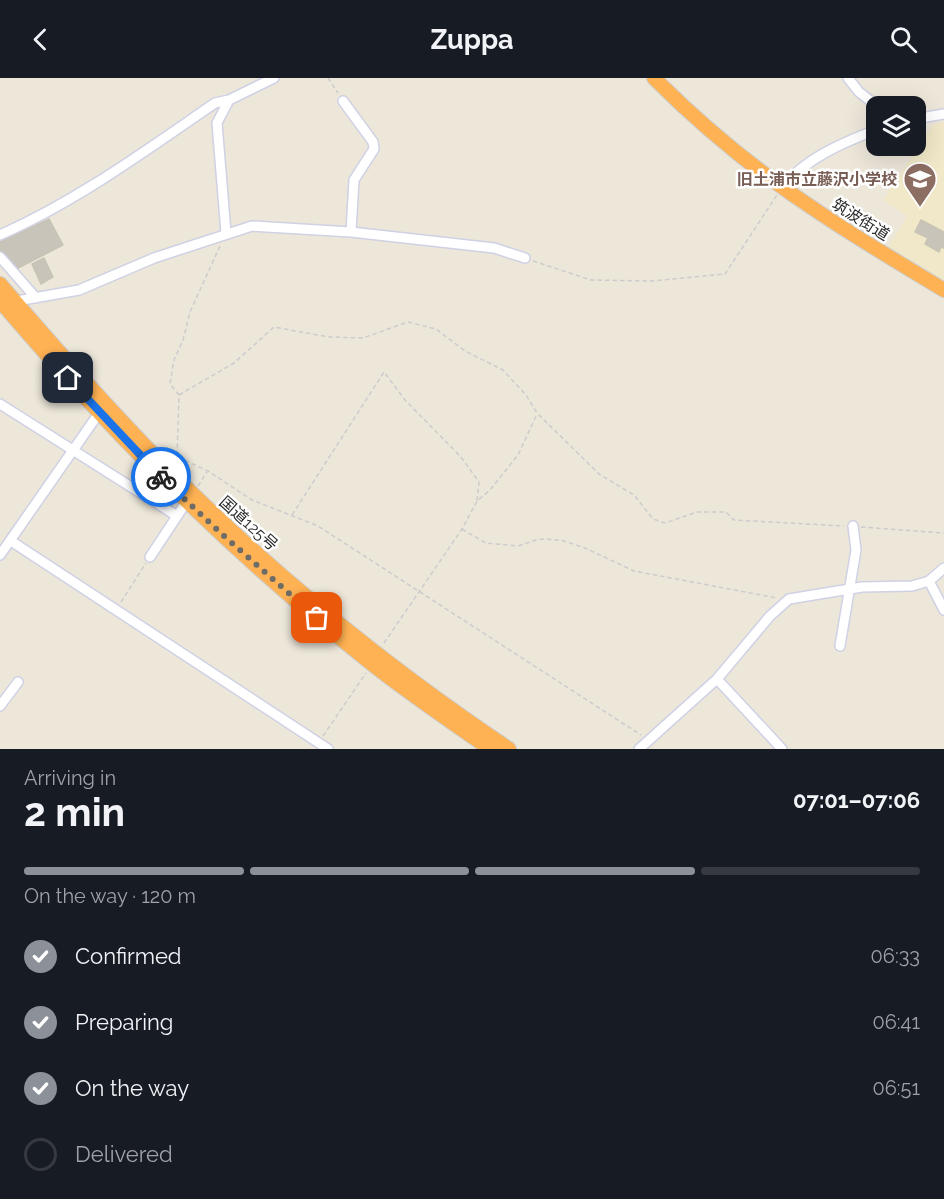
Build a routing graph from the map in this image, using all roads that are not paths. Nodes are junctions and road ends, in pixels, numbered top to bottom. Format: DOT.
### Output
graph roads {
  1 [pos="274,78"];
  2 [pos="654,78"];
  3 [pos="848,78"];
  4 [pos="866,98"];
  5 [pos="229,100"];
  6 [pos="343,101"];
  7 [pos="944,114"];
  8 [pos="926,117"];
  9 [pos="866,134"];
  10 [pos="783,187"];
  11 [pos="351,232"];
  12 [pos="226,233"];
  13 [pos="0,235"];
  14 [pos="0,257"];
  15 [pos="525,258"];
  16 [pos="0,284"];
  17 [pos="944,290"];
  18 [pos="36,298"];
  19 [pos="4,302"];
  20 [pos="0,404"];
  21 [pos="99,413"];
  22 [pos="73,450"];
  23 [pos="190,497"];
  24 [pos="177,516"];
  25 [pos="853,526"];
  26 [pos="11,541"];
  27 [pos="0,555"];
  28 [pos="150,557"];
  29 [pos="944,568"];
  30 [pos="929,581"];
  31 [pos="850,589"];
  32 [pos="944,610"];
  33 [pos="840,646"];
  34 [pos="374,659"];
  35 [pos="717,679"];
  36 [pos="18,682"];
  37 [pos="0,706"];
  38 [pos="328,749"];
  39 [pos="490,749"];
  40 [pos="509,749"];
  41 [pos="639,749"];
  42 [pos="782,749"];
  1 -- 5 [label="street"];
  2 -- 10 [label="highway, 筑波街道"];
  3 -- 4 [label="street"];
  5 -- 12 [label="street"];
  5 -- 13 [label="street"];
  6 -- 11 [label="street"];
  7 -- 8 [label="street"];
  9 -- 10 [label="street"];
  10 -- 17 [label="highway, 筑波街道"];
  11 -- 12 [label="street"];
  11 -- 15 [label="street"];
  12 -- 18 [label="street"];
  14 -- 18 [label="street"];
  16 -- 19 [label="highway, 国道125号"];
  18 -- 19 [label="street"];
  19 -- 21 [label="highway, 国道125号"];
  19 -- 23 [label="highway, 国道125号"];
  20 -- 22 [label="street"];
  21 -- 22 [label="street"];
  21 -- 23 [label="highway, 国道125号"];
  22 -- 24 [label="street"];
  22 -- 26 [label="street"];
  23 -- 24 [label="street"];
  23 -- 34 [label="highway, 国道125号"];
  24 -- 28 [label="street"];
  25 -- 31 [label="street"];
  26 -- 27 [label="street"];
  26 -- 38 [label="street"];
  29 -- 30 [label="street"];
  30 -- 31 [label="street"];
  30 -- 32 [label="street"];
  31 -- 33 [label="street"];
  31 -- 35 [label="street"];
  34 -- 39 [label="highway, 国道125号"];
  34 -- 40 [label="highway, 国道125号"];
  35 -- 41 [label="street"];
  35 -- 42 [label="street"];
  36 -- 37 [label="street"];
}
